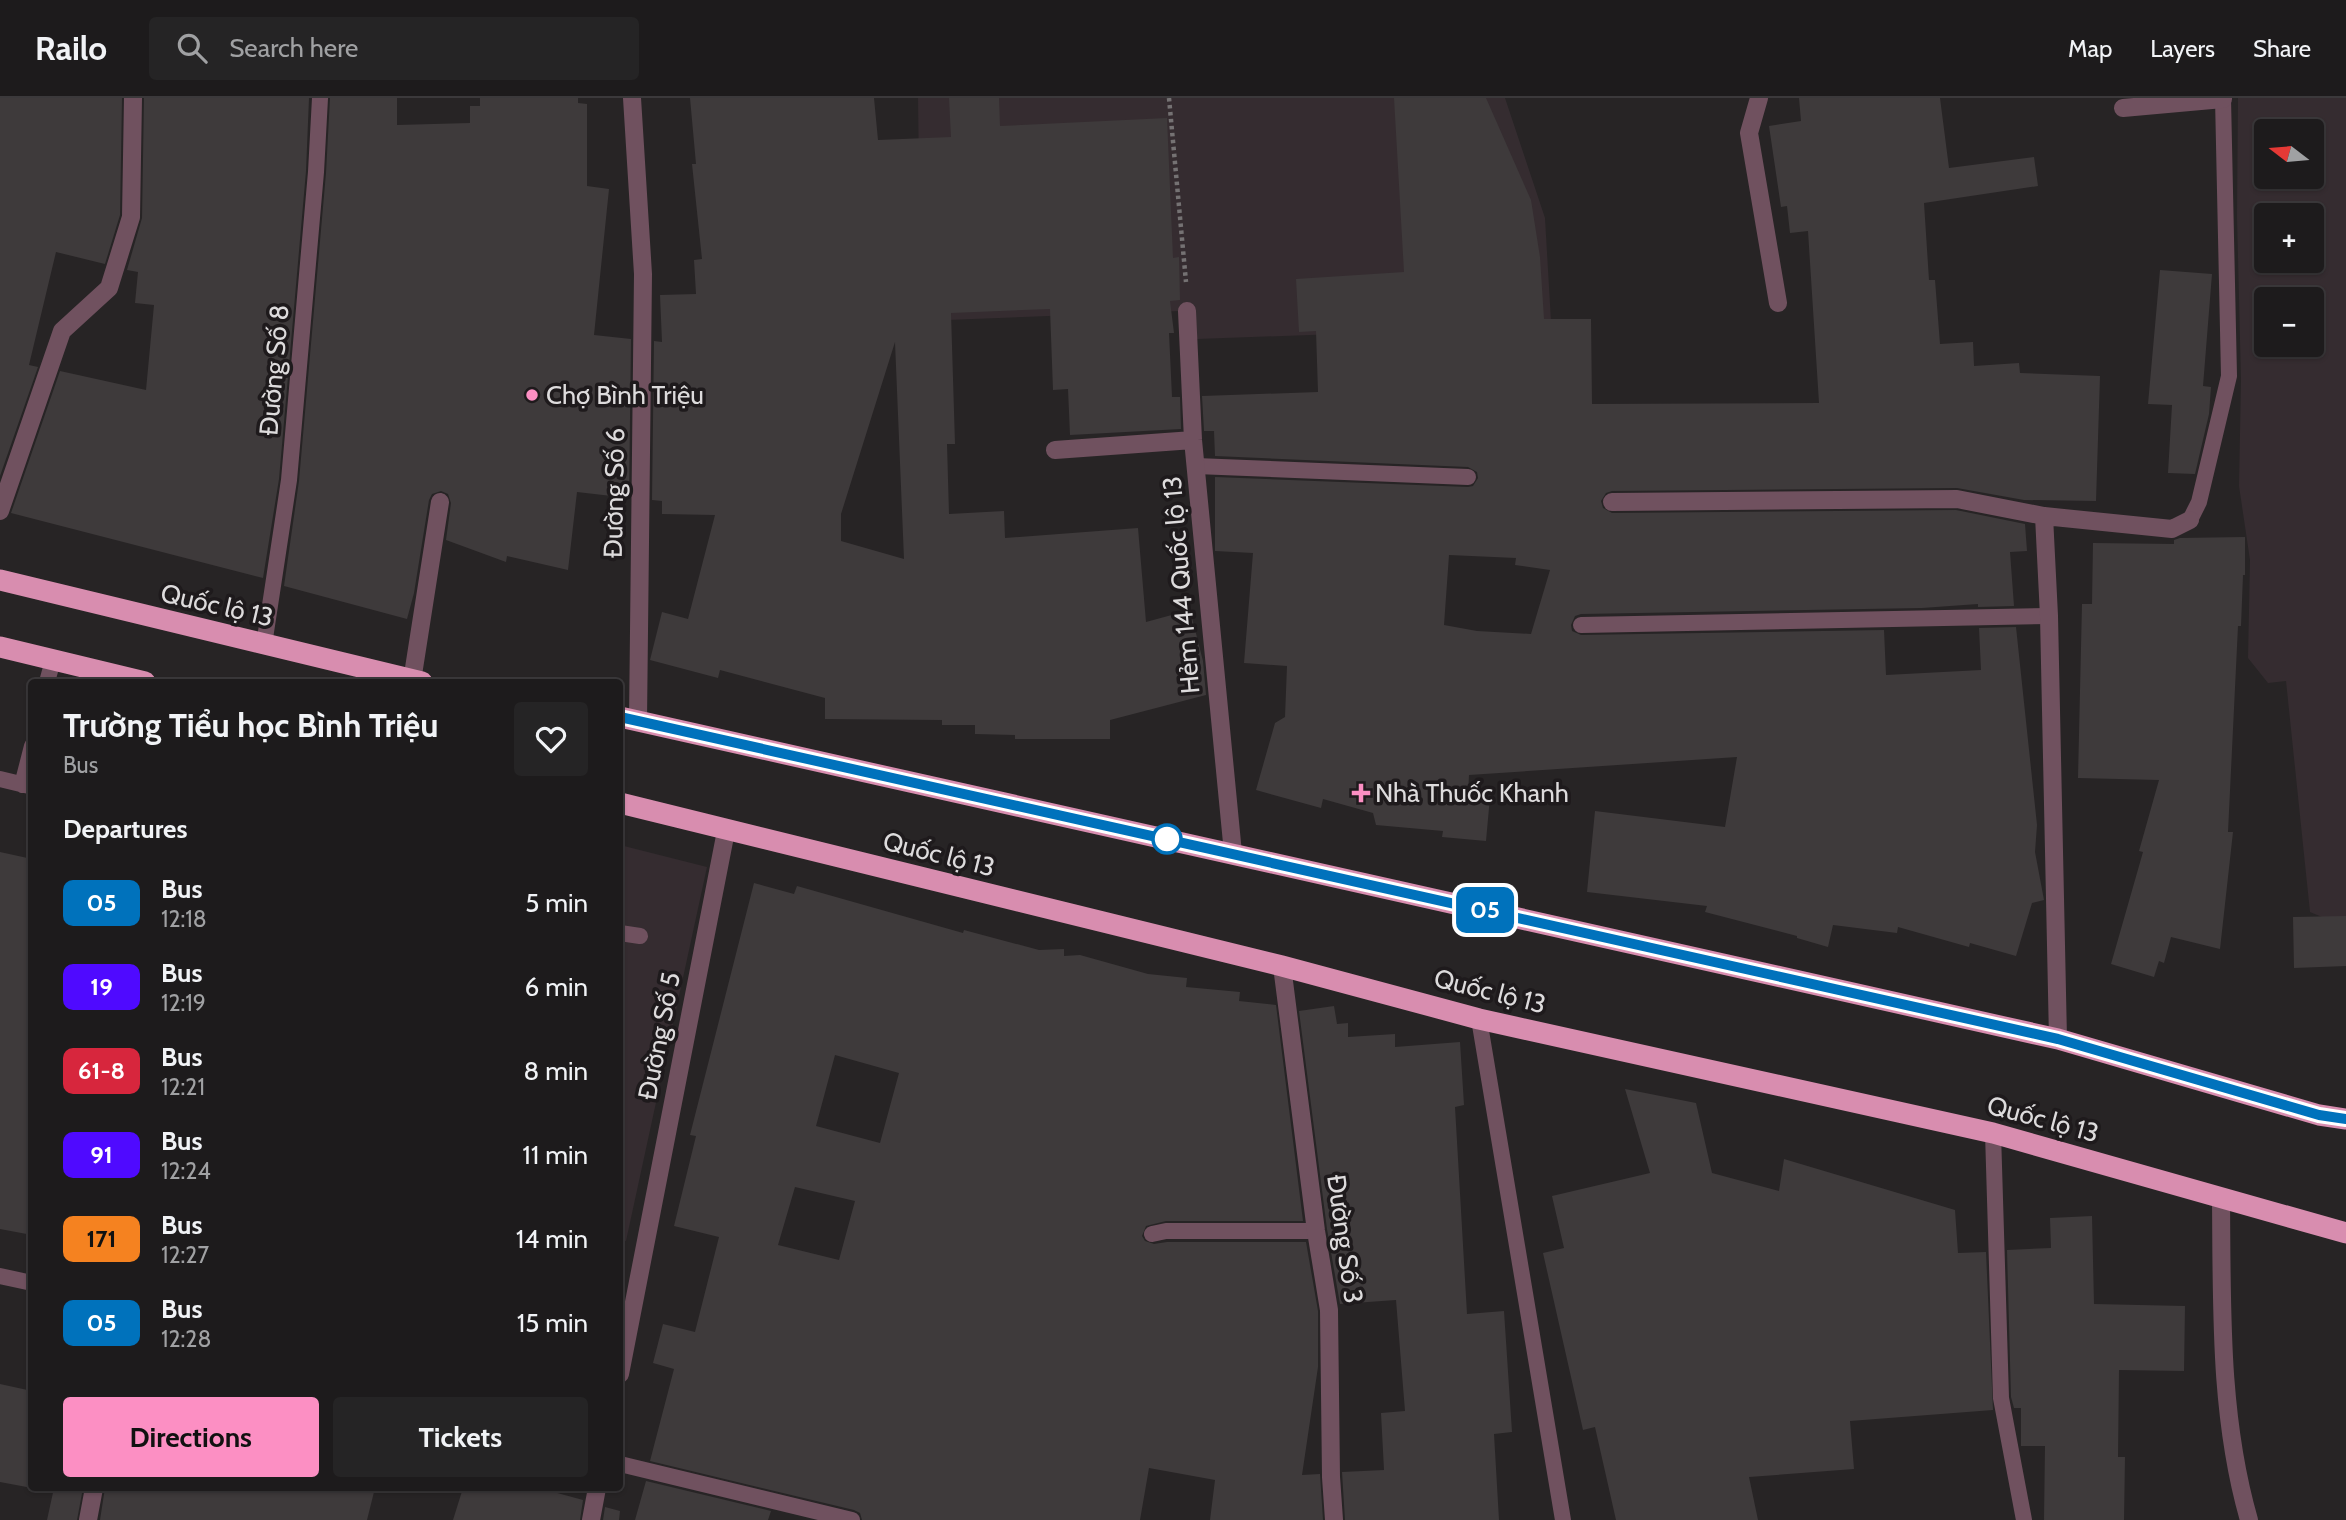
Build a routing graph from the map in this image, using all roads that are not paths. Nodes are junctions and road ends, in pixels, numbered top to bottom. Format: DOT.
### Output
graph roads {
  1 [pos="133,98"];
  2 [pos="320,98"];
  3 [pos="632,98"];
  4 [pos="1759,98"];
  5 [pos="2223,98"];
  6 [pos="2123,108"];
  7 [pos="1778,303"];
  8 [pos="1187,311"];
  9 [pos="1194,440"];
  10 [pos="1055,450"];
  11 [pos="1196,466"];
  12 [pos="1468,477"];
  13 [pos="440,502"];
  14 [pos="1612,502"];
  15 [pos="0,511"];
  16 [pos="2044,516"];
  17 [pos="2190,520"];
  18 [pos="0,580"];
  19 [pos="2049,616"];
  20 [pos="1580,625"];
  21 [pos="264,645"];
  22 [pos="0,647"];
  23 [pos="53,660"];
  24 [pos="93,676"];
  25 [pos="48,679"];
  26 [pos="119,679"];
  27 [pos="405,679"];
  28 [pos="417,679"];
  29 [pos="629,719"];
  30 [pos="0,779"];
  31 [pos="27,786"];
  32 [pos="623,804"];
  33 [pos="726,831"];
  34 [pos="1233,853"];
  35 [pos="623,933"];
  36 [pos="640,936"];
  37 [pos="1282,966"];
  38 [pos="1479,1018"];
  39 [pos="2058,1039"];
  40 [pos="2346,1119"];
  41 [pos="1993,1133"];
  42 [pos="2221,1198"];
  43 [pos="1316,1231"];
  44 [pos="2346,1233"];
  45 [pos="1152,1234"];
  46 [pos="0,1276"];
  47 [pos="28,1282"];
  48 [pos="623,1359"];
  49 [pos="623,1465"];
  50 [pos="93,1491"];
  51 [pos="596,1491"];
  52 [pos="88,1520"];
  53 [pos="591,1520"];
  54 [pos="852,1520"];
  55 [pos="1334,1520"];
  56 [pos="1563,1520"];
  57 [pos="2024,1520"];
  58 [pos="2249,1520"];
  1 -- 15 [label="street"];
  2 -- 21 [label="lane, Đường Số 8"];
  3 -- 29 [label="street, Đường Số 6"];
  4 -- 7 [label="street"];
  5 -- 6 [label="street"];
  5 -- 17 [label="lane"];
  8 -- 9 [label="street, Hẻm 144 Quốc lộ 13"];
  9 -- 10 [label="street"];
  9 -- 11 [label="street, Hẻm 144 Quốc lộ 13"];
  11 -- 12 [label="lane"];
  11 -- 34 [label="street, Hẻm 144 Quốc lộ 13"];
  13 -- 28 [label="street"];
  14 -- 16 [label="street"];
  16 -- 17 [label="street"];
  16 -- 19 [label="street"];
  18 -- 21 [label="highway, Quốc lộ 13"];
  19 -- 20 [label="lane"];
  19 -- 39 [label="street"];
  21 -- 27 [label="highway, Quốc lộ 13"];
  22 -- 23 [label="highway"];
  23 -- 24 [label="highway"];
  23 -- 25 [label="lane"];
  24 -- 26 [label="highway"];
  29 -- 34 [label="highway"];
  30 -- 31 [label="lane"];
  32 -- 33 [label="highway, Quốc lộ 13"];
  33 -- 37 [label="highway, Quốc lộ 13"];
  33 -- 48 [label="street, Đường Số 5"];
  34 -- 39 [label="highway"];
  35 -- 36 [label="lane"];
  37 -- 38 [label="highway, Quốc lộ 13"];
  37 -- 43 [label="street, Đường Số 3"];
  38 -- 41 [label="highway, Quốc lộ 13"];
  38 -- 56 [label="lane"];
  39 -- 40 [label="highway"];
  41 -- 42 [label="highway, Quốc lộ 13"];
  41 -- 57 [label="lane"];
  42 -- 44 [label="highway, Quốc lộ 13"];
  42 -- 58 [label="street"];
  43 -- 45 [label="lane"];
  43 -- 55 [label="street, Đường Số 3"];
  46 -- 47 [label="lane"];
  49 -- 54 [label="lane"];
  50 -- 52 [label="street"];
  51 -- 53 [label="street"];
}
